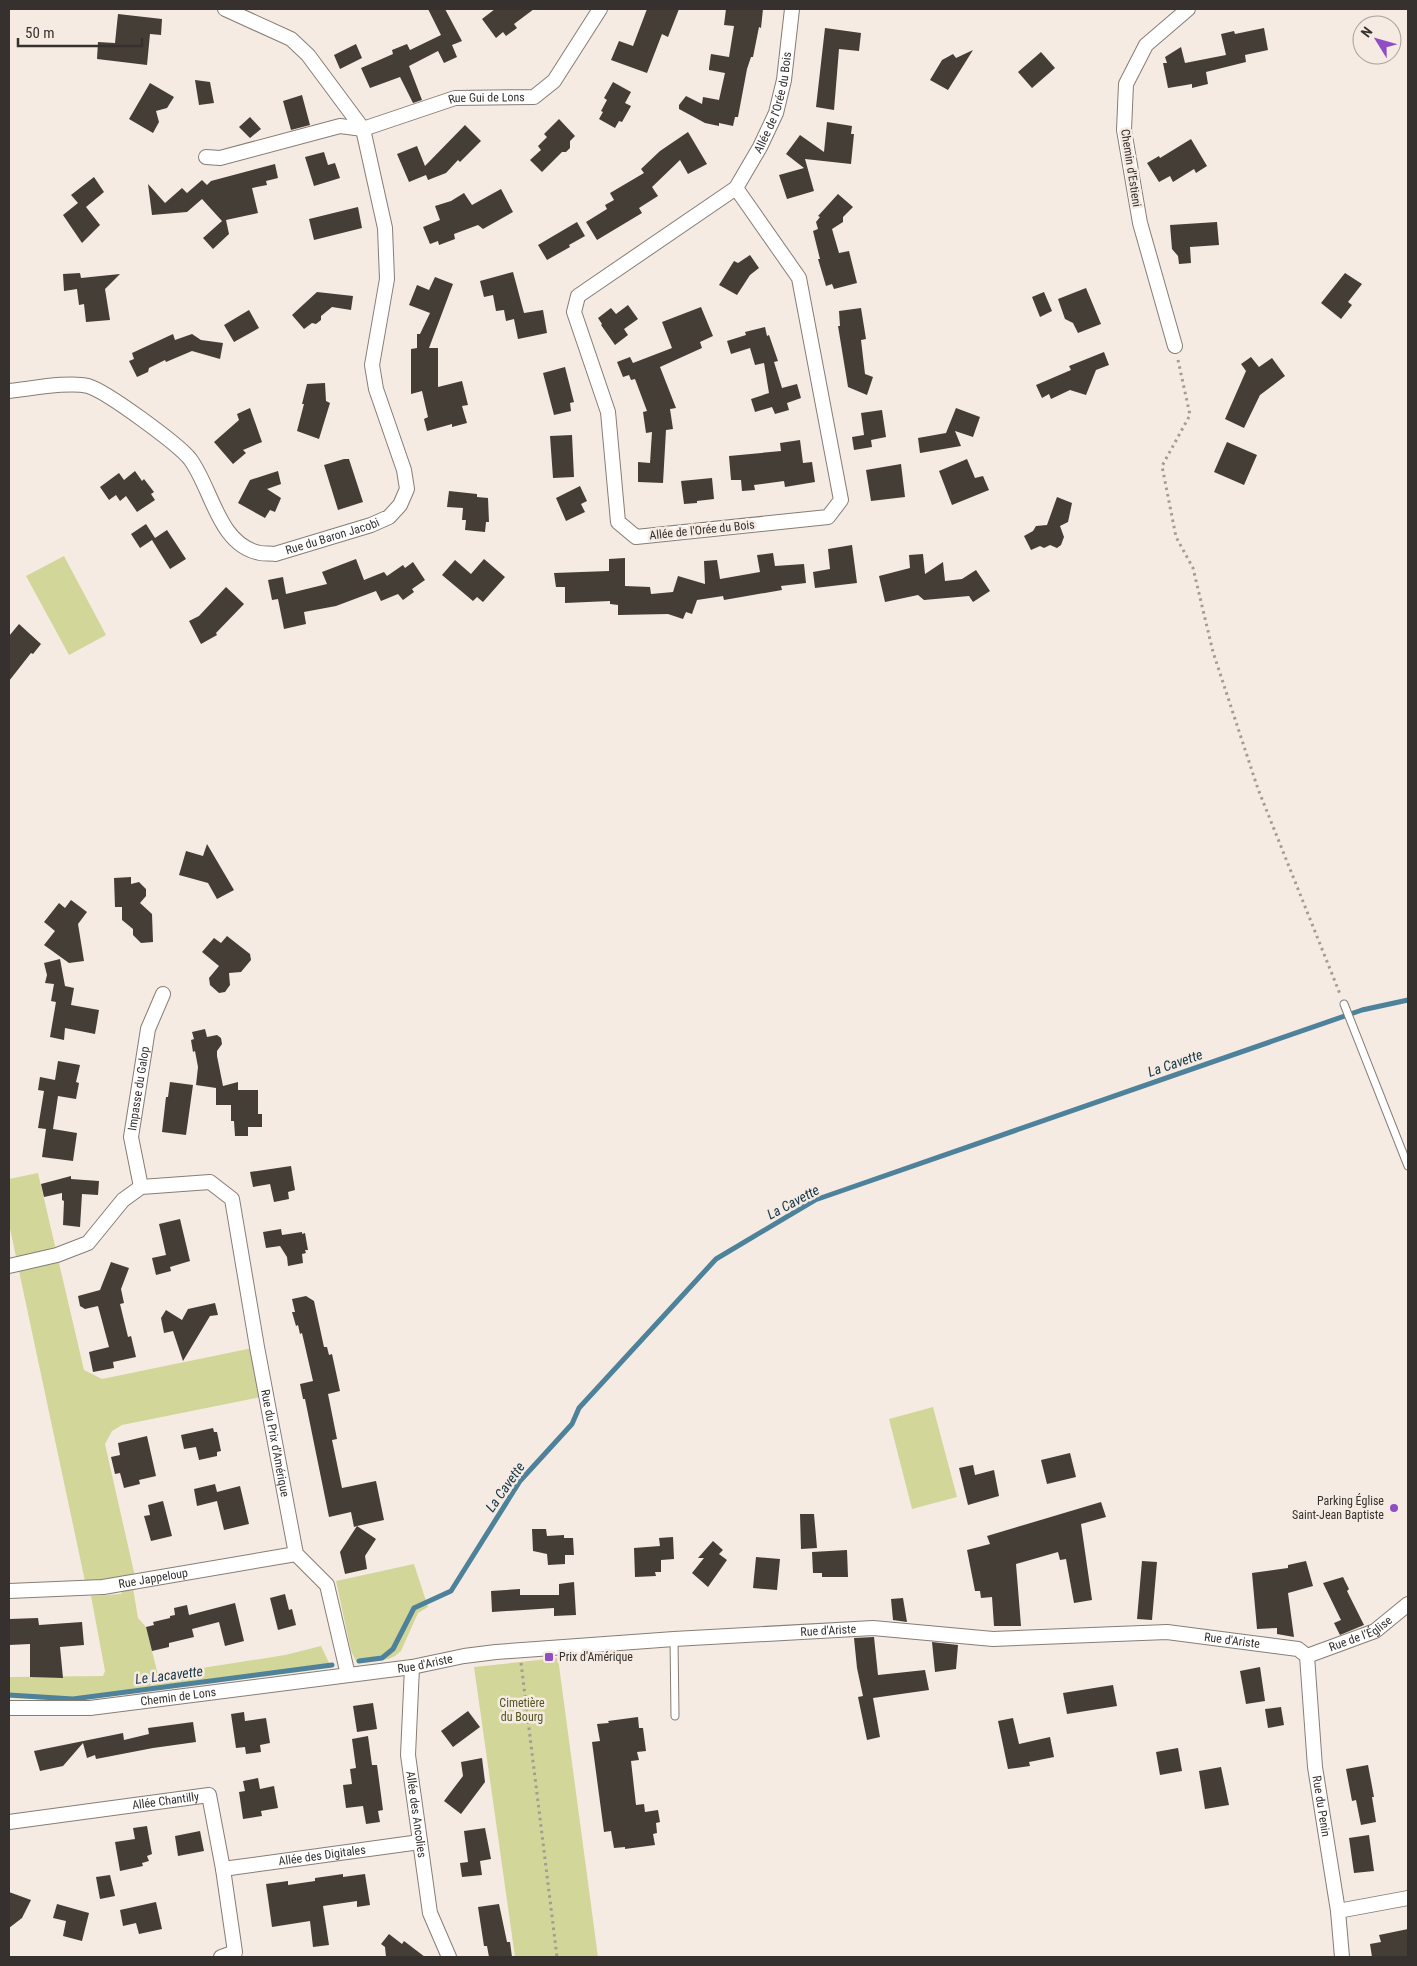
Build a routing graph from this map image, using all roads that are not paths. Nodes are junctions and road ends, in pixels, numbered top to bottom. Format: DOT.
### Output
graph roads {
  1 [pos="225,9"];
  2 [pos="600,9"];
  3 [pos="792,9"];
  4 [pos="1188,9"];
  5 [pos="362,129"];
  6 [pos="206,157"];
  7 [pos="736,188"];
  8 [pos="1175,346"];
  9 [pos="9,390"];
  10 [pos="163,994"];
  11 [pos="1344,1004"];
  12 [pos="1408,1166"];
  13 [pos="140,1187"];
  14 [pos="9,1266"];
  15 [pos="296,1554"];
  16 [pos="9,1592"];
  17 [pos="1408,1604"];
  18 [pos="674,1639"];
  19 [pos="1307,1656"];
  20 [pos="412,1667"];
  21 [pos="348,1675"];
  22 [pos="9,1708"];
  23 [pos="675,1716"];
  24 [pos="9,1822"];
  25 [pos="420,1842"];
  26 [pos="223,1869"];
  27 [pos="1408,1898"];
  28 [pos="1338,1912"];
  29 [pos="221,1957"];
  30 [pos="449,1957"];
  31 [pos="1342,1957"];
  1 -- 5 [label="street, Rue du Baron Jacobi"];
  2 -- 5 [label="street, Rue Gui de Lons"];
  3 -- 7 [label="street, Allée de l'Orée du Bois"];
  4 -- 8 [label="street, Chemin d'Estieni"];
  5 -- 6 [label="street"];
  5 -- 9 [label="street, Rue du Baron Jacobi"];
  7 -- 7 [label="street, Allée de l'Orée du Bois"];
  10 -- 13 [label="street, Impasse du Galop"];
  11 -- 12 [label="lane"];
  13 -- 14 [label="street"];
  13 -- 15 [label="street, Rue du Prix d'Amérique"];
  15 -- 16 [label="street, Rue Jappeloup"];
  15 -- 21 [label="street"];
  17 -- 19 [label="street, Rue de l'Église"];
  18 -- 19 [label="street, Rue d'Ariste"];
  18 -- 20 [label="street, Rue d'Ariste"];
  18 -- 23 [label="lane"];
  19 -- 28 [label="street, Rue du Penin"];
  20 -- 21 [label="street, Rue d'Ariste"];
  20 -- 25 [label="street, Allée des Ancolies"];
  21 -- 22 [label="street, Chemin de Lons"];
  24 -- 26 [label="street, Allée Chantilly"];
  25 -- 26 [label="street, Allée des Digitales"];
  25 -- 30 [label="street, Allée des Ancolies"];
  26 -- 29 [label="street, Allée Chantilly"];
  27 -- 28 [label="street"];
  28 -- 31 [label="street, Rue du Penin"];
}
